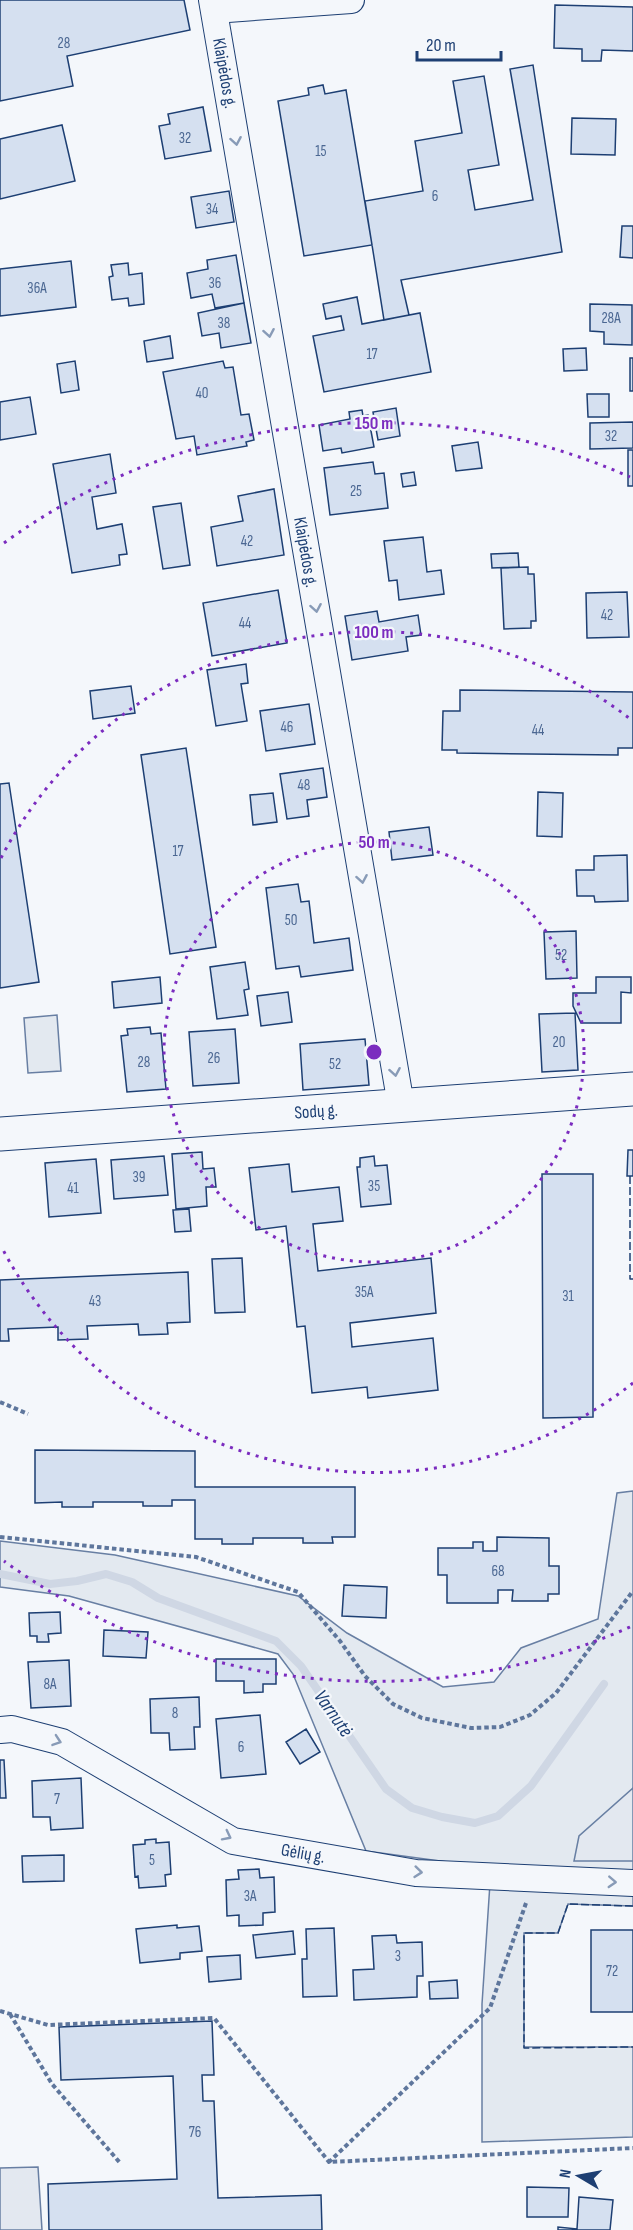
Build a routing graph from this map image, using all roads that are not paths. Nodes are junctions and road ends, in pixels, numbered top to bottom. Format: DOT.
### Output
graph roads {
  1 [pos="351,0"];
  2 [pos="213,5"];
  3 [pos="633,1089"];
  4 [pos="401,1105"];
  5 [pos="0,1134"];
  6 [pos="0,1730"];
  7 [pos="633,1883"];
  1 -- 2 [label="street"];
  2 -- 4 [label="street, Klaipėdos g., one-way"];
  3 -- 4 [label="main road, Sodų g."];
  4 -- 5 [label="main road, Sodų g."];
  6 -- 7 [label="street, Gėlių g., one-way"];
}
